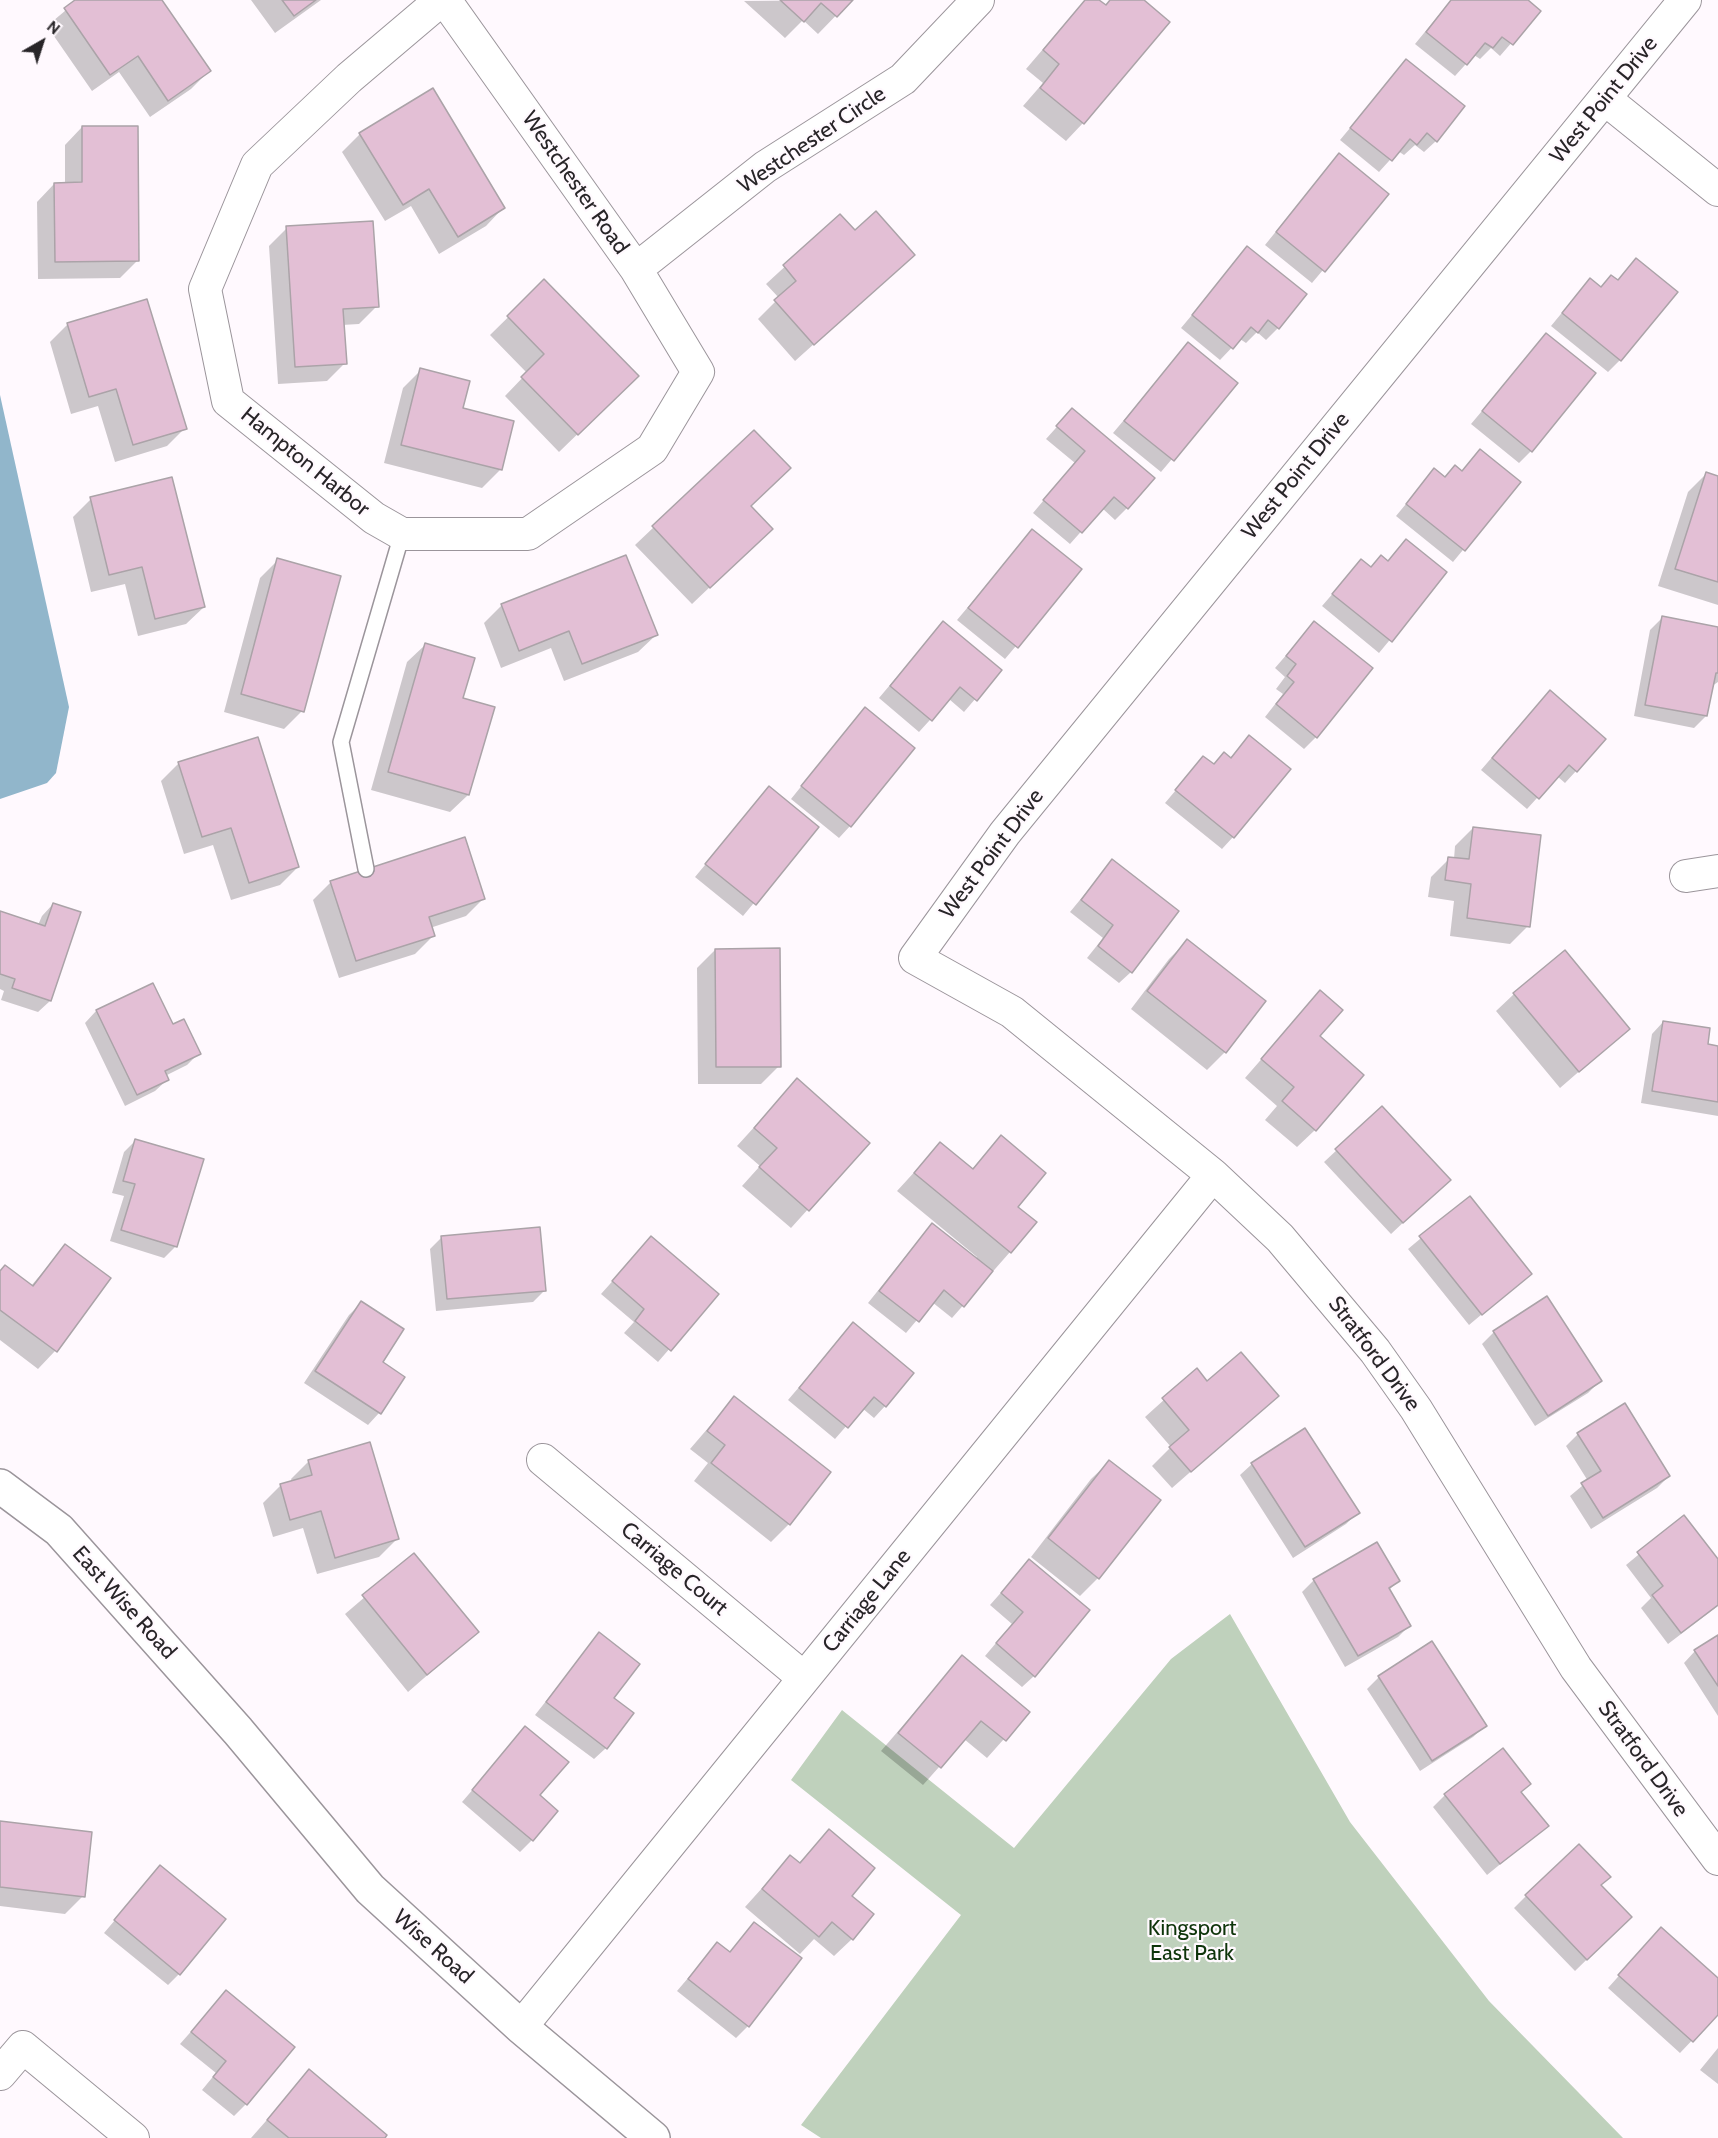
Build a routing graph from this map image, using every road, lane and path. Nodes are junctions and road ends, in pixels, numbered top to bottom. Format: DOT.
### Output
graph roads {
  1 [pos="443,0"];
  2 [pos="978,0"];
  3 [pos="1685,0"];
  4 [pos="1605,99"];
  5 [pos="1718,190"];
  6 [pos="636,269"];
  7 [pos="698,372"];
  8 [pos="402,534"];
  9 [pos="366,869"];
  10 [pos="1718,871"];
  11 [pos="1686,876"];
  12 [pos="915,958"];
  13 [pos="1214,1175"];
  14 [pos="543,1460"];
  15 [pos="0,1486"];
  16 [pos="804,1678"];
  17 [pos="238,1731"];
  18 [pos="1718,1859"];
  19 [pos="521,2027"];
  20 [pos="0,2074"];
  21 [pos="133,2138"];
  22 [pos="653,2138"];
  1 -- 6 [label="street, Westchester Road"];
  1 -- 8 [label="street, Hampton Harbor"];
  2 -- 6 [label="street, Westchester Circle"];
  3 -- 4 [label="street, West Point Drive"];
  4 -- 5 [label="street"];
  4 -- 12 [label="street, West Point Drive"];
  6 -- 7 [label="street, Westchester Road"];
  7 -- 8 [label="street, Hampton Harbor"];
  8 -- 9 [label="lane"];
  10 -- 11 [label="street"];
  12 -- 13 [label="street, Stratford Drive"];
  13 -- 16 [label="street, Carriage Lane"];
  13 -- 18 [label="street, Stratford Drive"];
  14 -- 16 [label="street, Carriage Court"];
  15 -- 17 [label="street, East Wise Road"];
  16 -- 19 [label="street, Carriage Lane"];
  17 -- 19 [label="street, Wise Road"];
  19 -- 22 [label="street, Wise Road"];
  20 -- 21 [label="street"];
}
